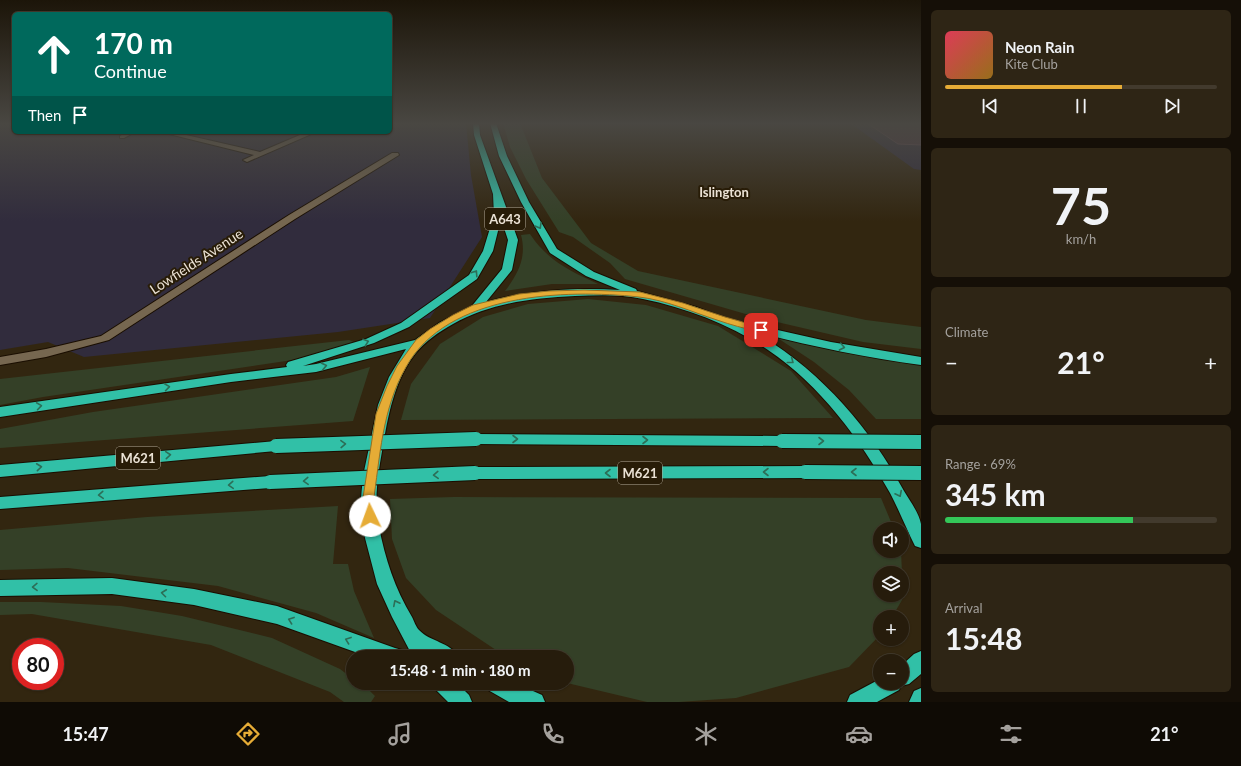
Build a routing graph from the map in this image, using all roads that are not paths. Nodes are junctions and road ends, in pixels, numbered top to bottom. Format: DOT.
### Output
graph roads {
  1 [pos="257,156"];
  2 [pos="394,156"];
  3 [pos="484,156"];
  4 [pos="503,156"];
  5 [pos="247,160"];
  6 [pos="497,194"];
  7 [pos="640,295"];
  8 [pos="476,307"];
  9 [pos="722,319"];
  10 [pos="419,342"];
  11 [pos="0,361"];
  12 [pos="921,361"];
  13 [pos="262,374"];
  14 [pos="0,412"];
  15 [pos="921,442"];
  16 [pos="0,471"];
  17 [pos="921,473"];
  18 [pos="0,502"];
  19 [pos="921,541"];
  20 [pos="0,588"];
  21 [pos="414,638"];
  22 [pos="375,650"];
  23 [pos="420,650"];
  24 [pos="435,650"];
  25 [pos="921,661"];
  26 [pos="909,673"];
  27 [pos="450,690"];
  28 [pos="508,690"];
  29 [pos="879,690"];
  30 [pos="921,698"];
  31 [pos="462,702"];
  32 [pos="535,702"];
  33 [pos="857,702"];
  34 [pos="919,702"];
  1 -- 5 [label="street"];
  2 -- 11 [label="street, Lowfields Avenue"];
  3 -- 6 [label="highway, A643"];
  4 -- 7 [label="highway, A643, one-way"];
  6 -- 8 [label="highway, A643"];
  13 -- 6 [label="highway, one-way"];
  7 -- 8 [label="highway"];
  7 -- 9 [label="highway"];
  8 -- 10 [label="highway"];
  9 -- 12 [label="highway, one-way"];
  9 -- 19 [label="highway, one-way"];
  13 -- 10 [label="highway, one-way"];
  21 -- 10 [label="highway, one-way"];
  14 -- 13 [label="highway, one-way"];
  16 -- 15 [label="highway, M621, one-way, bridge"];
  17 -- 18 [label="highway, M621, one-way, bridge"];
  22 -- 20 [label="highway, one-way"];
  21 -- 23 [label="highway"];
  21 -- 24 [label="highway"];
  25 -- 26 [label="highway"];
  27 -- 31 [label="highway"];
  28 -- 32 [label="highway"];
  29 -- 33 [label="highway"];
  30 -- 34 [label="highway"];
}
